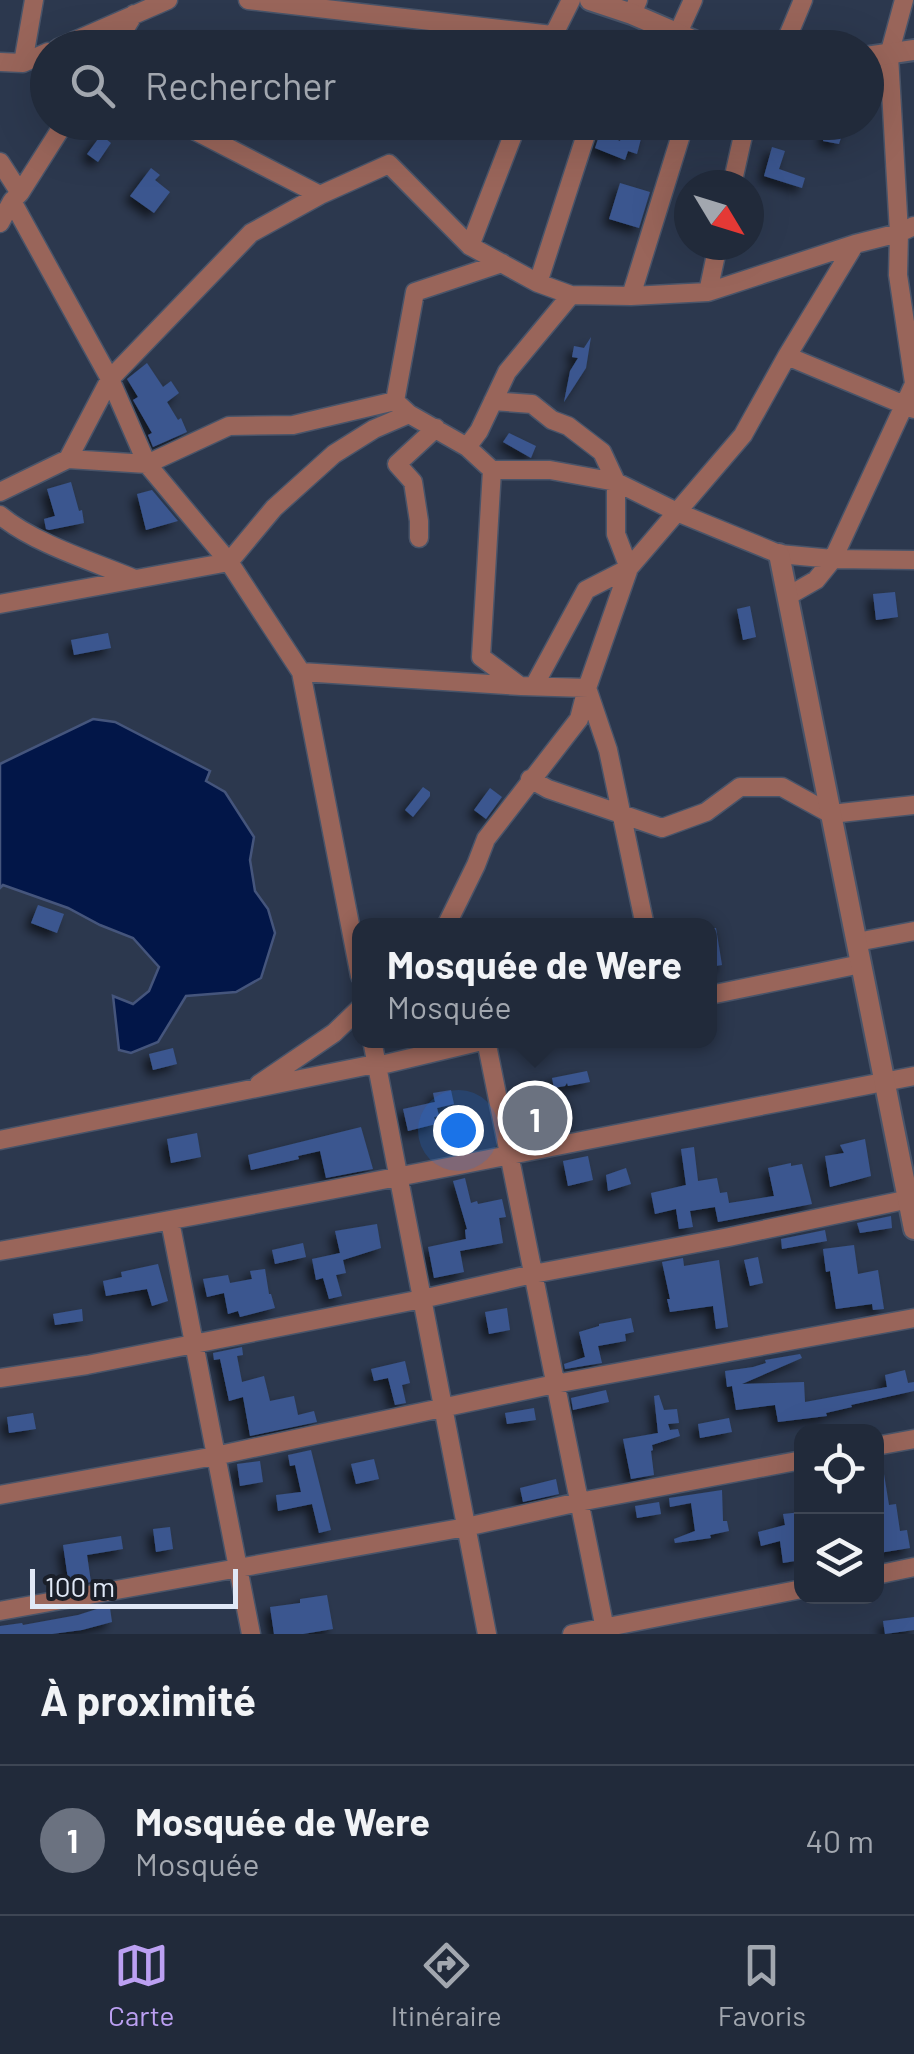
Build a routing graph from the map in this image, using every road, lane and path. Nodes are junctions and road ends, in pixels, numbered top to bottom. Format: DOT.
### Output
graph roads {
  1 [pos="34,0"];
  2 [pos="168,0"];
  3 [pos="571,0"];
  4 [pos="590,0"];
  5 [pos="693,0"];
  6 [pos="804,0"];
  7 [pos="904,0"];
  8 [pos="260,1"];
  9 [pos="635,7"];
  10 [pos="134,14"];
  11 [pos="98,30"];
  12 [pos="124,30"];
  13 [pos="470,30"];
  14 [pos="556,30"];
  15 [pos="673,30"];
  16 [pos="679,30"];
  17 [pos="791,30"];
  18 [pos="914,50"];
  19 [pos="884,55"];
  20 [pos="889,55"];
  21 [pos="30,60"];
  22 [pos="0,62"];
  23 [pos="23,63"];
  24 [pos="53,140"];
  25 [pos="213,140"];
  26 [pos="511,140"];
  27 [pos="584,140"];
  28 [pos="680,140"];
  29 [pos="742,140"];
  30 [pos="0,162"];
  31 [pos="735,170"];
  32 [pos="320,196"];
  33 [pos="15,197"];
  34 [pos="0,223"];
  35 [pos="906,241"];
  36 [pos="855,244"];
  37 [pos="470,246"];
  38 [pos="715,260"];
  39 [pos="502,263"];
  40 [pos="538,283"];
  41 [pos="708,292"];
  42 [pos="570,295"];
  43 [pos="631,296"];
  44 [pos="787,356"];
  45 [pos="110,380"];
  46 [pos="914,384"];
  47 [pos="394,401"];
  48 [pos="493,401"];
  49 [pos="909,407"];
  50 [pos="409,414"];
  51 [pos="436,428"];
  52 [pos="467,447"];
  53 [pos="68,458"];
  54 [pos="147,464"];
  55 [pos="492,470"];
  56 [pos="616,482"];
  57 [pos="0,492"];
  58 [pos="678,512"];
  59 [pos="0,515"];
  60 [pos="419,538"];
  61 [pos="779,554"];
  62 [pos="832,559"];
  63 [pos="914,560"];
  64 [pos="229,562"];
  65 [pos="629,568"];
  66 [pos="136,579"];
  67 [pos="788,596"];
  68 [pos="0,604"];
  69 [pos="302,672"];
  70 [pos="527,686"];
  71 [pos="586,688"];
  72 [pos="530,779"];
  73 [pos="914,805"];
  74 [pos="621,814"];
  75 [pos="832,814"];
  76 [pos="458,904"];
  77 [pos="450,918"];
  78 [pos="461,918"];
  79 [pos="643,918"];
  80 [pos="914,931"];
  81 [pos="352,934"];
  82 [pos="857,942"];
  83 [pos="861,964"];
  84 [pos="717,994"];
  85 [pos="352,1015"];
  86 [pos="374,1048"];
  87 [pos="452,1048"];
  88 [pos="488,1048"];
  89 [pos="377,1066"];
  90 [pos="914,1076"];
  91 [pos="885,1082"];
  92 [pos="250,1090"];
  93 [pos="0,1140"];
  94 [pos="509,1154"];
  95 [pos="399,1178"];
  96 [pos="911,1198"];
  97 [pos="170,1221"];
  98 [pos="914,1229"];
  99 [pos="0,1252"];
  100 [pos="533,1274"];
  101 [pos="422,1299"];
  102 [pos="914,1318"];
  103 [pos="194,1343"];
  104 [pos="0,1378"];
  105 [pos="555,1384"];
  106 [pos="443,1407"];
  107 [pos="914,1439"];
  108 [pos="884,1445"];
  109 [pos="215,1456"];
  110 [pos="794,1462"];
  111 [pos="0,1495"];
  112 [pos="579,1502"];
  113 [pos="466,1527"];
  114 [pos="914,1567"];
  115 [pos="237,1569"];
  116 [pos="884,1573"];
  117 [pos="794,1591"];
  118 [pos="0,1611"];
  119 [pos="606,1631"];
  120 [pos="250,1634"];
  121 [pos="487,1634"];
  122 [pos="572,1634"];
  1 -- 23 [label="street"];
  2 -- 10 [label="street"];
  3 -- 14 [label="street"];
  4 -- 9 [label="street"];
  5 -- 16 [label="street"];
  6 -- 17 [label="street"];
  7 -- 20 [label="street"];
  8 -- 13 [label="street"];
  9 -- 15 [label="street"];
  10 -- 11 [label="street"];
  10 -- 12 [label="street"];
  18 -- 20 [label="street"];
  19 -- 20 [label="street"];
  20 -- 35 [label="street"];
  21 -- 23 [label="street"];
  22 -- 23 [label="street"];
  24 -- 33 [label="street"];
  25 -- 32 [label="street"];
  26 -- 37 [label="street"];
  27 -- 40 [label="street"];
  28 -- 43 [label="street"];
  29 -- 31 [label="street"];
  30 -- 33 [label="street"];
  32 -- 37 [label="street"];
  32 -- 45 [label="street"];
  33 -- 34 [label="street"];
  33 -- 45 [label="street"];
  35 -- 36 [label="street"];
  35 -- 46 [label="street"];
  36 -- 41 [label="street"];
  36 -- 44 [label="street"];
  37 -- 39 [label="street"];
  38 -- 41 [label="street"];
  39 -- 40 [label="street"];
  39 -- 47 [label="street"];
  40 -- 42 [label="street"];
  41 -- 43 [label="street"];
  42 -- 43 [label="street"];
  42 -- 48 [label="street"];
  44 -- 49 [label="street"];
  44 -- 58 [label="street"];
  45 -- 53 [label="street"];
  45 -- 54 [label="street"];
  46 -- 49 [label="street"];
  47 -- 50 [label="street"];
  47 -- 54 [label="street"];
  48 -- 52 [label="street"];
  48 -- 56 [label="street"];
  49 -- 62 [label="street"];
  50 -- 51 [label="street"];
  50 -- 64 [label="street"];
  51 -- 52 [label="street"];
  51 -- 60 [label="street"];
  52 -- 55 [label="street"];
  53 -- 54 [label="street"];
  53 -- 57 [label="street"];
  54 -- 64 [label="street"];
  55 -- 56 [label="street"];
  55 -- 70 [label="street"];
  56 -- 58 [label="street"];
  56 -- 65 [label="street"];
  58 -- 61 [label="street"];
  58 -- 65 [label="street"];
  59 -- 66 [label="street"];
  61 -- 62 [label="street"];
  61 -- 67 [label="street"];
  62 -- 63 [label="street"];
  62 -- 67 [label="street"];
  64 -- 66 [label="street"];
  64 -- 69 [label="street"];
  65 -- 70 [label="street"];
  65 -- 71 [label="street"];
  66 -- 68 [label="street"];
  67 -- 75 [label="street"];
  69 -- 70 [label="street"];
  69 -- 81 [label="street"];
  70 -- 71 [label="street"];
  71 -- 72 [label="street"];
  71 -- 74 [label="street"];
  72 -- 74 [label="street"];
  72 -- 76 [label="street"];
  73 -- 75 [label="street"];
  74 -- 75 [label="street"];
  74 -- 79 [label="street"];
  75 -- 82 [label="street"];
  76 -- 77 [label="street"];
  76 -- 78 [label="street"];
  80 -- 82 [label="street"];
  82 -- 83 [label="street"];
  83 -- 84 [label="street"];
  83 -- 91 [label="street"];
  85 -- 92 [label="street"];
  86 -- 89 [label="street"];
  87 -- 89 [label="street"];
  88 -- 94 [label="street"];
  89 -- 92 [label="street"];
  89 -- 95 [label="street"];
  90 -- 91 [label="street"];
  91 -- 94 [label="street"];
  91 -- 96 [label="street"];
  92 -- 93 [label="street"];
  94 -- 95 [label="street"];
  94 -- 100 [label="street"];
  95 -- 97 [label="street"];
  95 -- 101 [label="street"];
  96 -- 98 [label="street"];
  96 -- 100 [label="street"];
  97 -- 99 [label="street"];
  97 -- 103 [label="street"];
  100 -- 101 [label="street"];
  100 -- 105 [label="street"];
  101 -- 103 [label="street"];
  101 -- 106 [label="street"];
  102 -- 105 [label="street"];
  103 -- 104 [label="street"];
  103 -- 109 [label="street"];
  105 -- 106 [label="street"];
  105 -- 112 [label="street"];
  106 -- 109 [label="street"];
  106 -- 113 [label="street"];
  107 -- 108 [label="street"];
  109 -- 111 [label="street"];
  109 -- 115 [label="street"];
  110 -- 112 [label="street"];
  112 -- 113 [label="street"];
  112 -- 119 [label="street"];
  113 -- 115 [label="street"];
  113 -- 121 [label="street"];
  114 -- 116 [label="street"];
  115 -- 118 [label="street"];
  115 -- 120 [label="street"];
  117 -- 119 [label="street"];
  119 -- 122 [label="street"];
}
